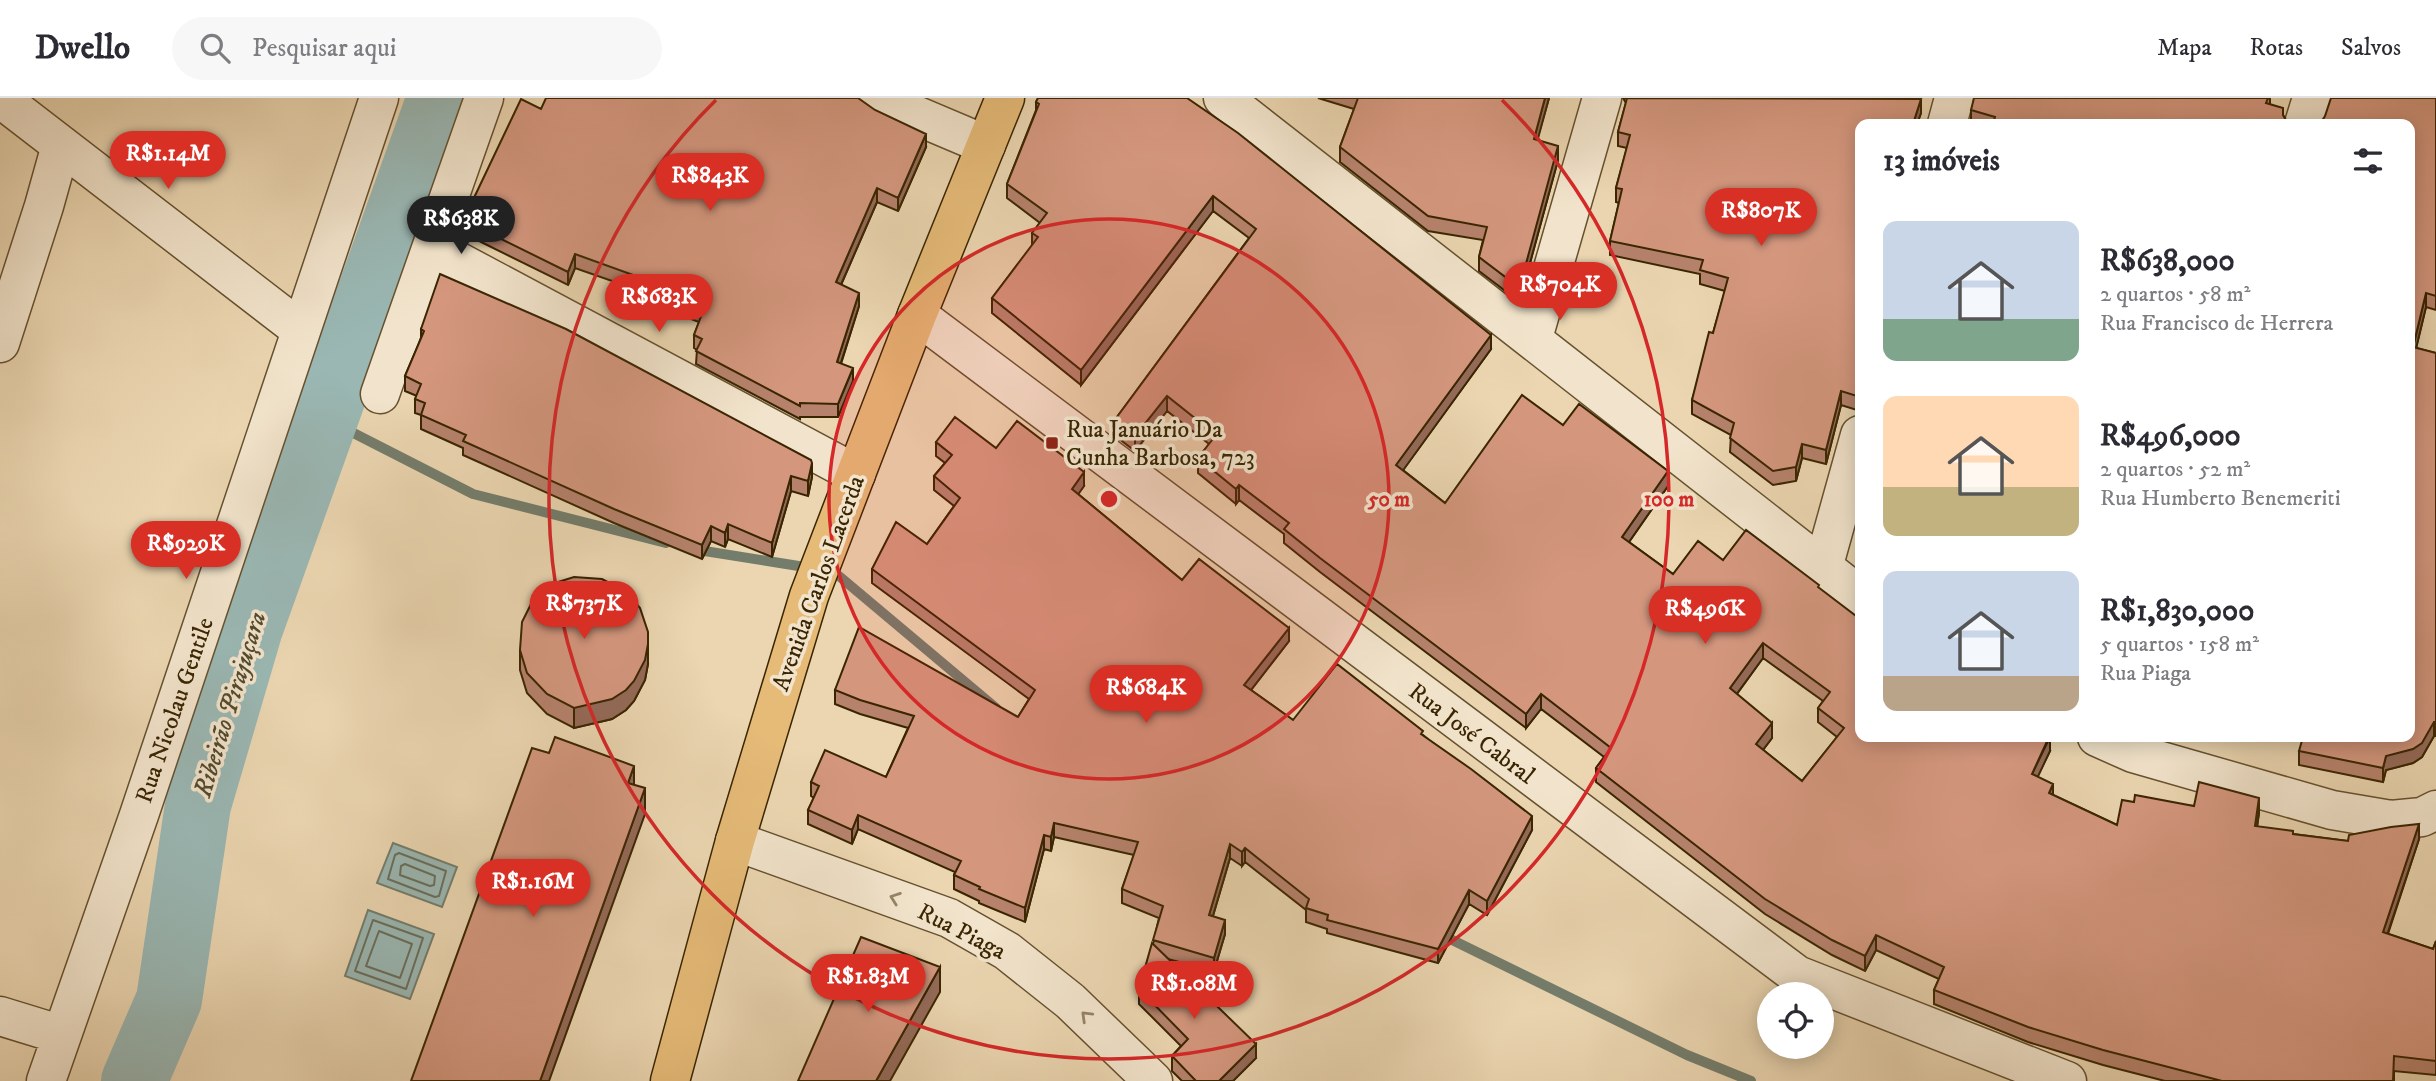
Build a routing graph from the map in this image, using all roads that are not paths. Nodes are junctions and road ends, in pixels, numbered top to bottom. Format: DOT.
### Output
graph roads {
  1 [pos="0,98"];
  2 [pos="379,98"];
  3 [pos="484,98"];
  4 [pos="875,98"];
  5 [pos="1005,98"];
  6 [pos="1223,98"];
  7 [pos="1602,98"];
  8 [pos="1954,98"];
  9 [pos="2312,98"];
  10 [pos="1257,109"];
  11 [pos="1948,119"];
  12 [pos="2306,119"];
  13 [pos="61,145"];
  14 [pos="986,145"];
  15 [pos="433,248"];
  16 [pos="917,315"];
  17 [pos="301,330"];
  18 [pos="1533,338"];
  19 [pos="0,343"];
  20 [pos="380,394"];
  21 [pos="1855,453"];
  22 [pos="856,474"];
  23 [pos="1823,568"];
  24 [pos="1855,592"];
  25 [pos="2136,745"];
  26 [pos="2436,810"];
  27 [pos="735,841"];
  28 [pos="0,1016"];
  29 [pos="62,1035"];
  30 [pos="46,1081"];
  31 [pos="670,1081"];
  32 [pos="1153,1081"];
  33 [pos="2067,1081"];
  1 -- 13 [label="street"];
  2 -- 17 [label="street, Rua Nicolau Gentile"];
  3 -- 15 [label="street"];
  4 -- 14 [label="street"];
  5 -- 14 [label="main road, Avenida Carlos Lacerda"];
  6 -- 10 [label="street"];
  7 -- 18 [label="street"];
  8 -- 11 [label="street"];
  9 -- 12 [label="street"];
  10 -- 18 [label="street"];
  13 -- 17 [label="street"];
  13 -- 19 [label="street"];
  14 -- 16 [label="main road, Avenida Carlos Lacerda"];
  15 -- 20 [label="street"];
  15 -- 22 [label="street"];
  16 -- 22 [label="main road, Avenida Carlos Lacerda"];
  16 -- 33 [label="street, Rua José Cabral"];
  17 -- 29 [label="street, Rua Nicolau Gentile"];
  18 -- 23 [label="street"];
  21 -- 23 [label="street"];
  22 -- 27 [label="main road, Avenida Carlos Lacerda"];
  23 -- 24 [label="street"];
  25 -- 26 [label="street"];
  27 -- 31 [label="main road, Avenida Carlos Lacerda"];
  32 -- 27 [label="street, Rua Piaga, one-way"];
  28 -- 29 [label="street"];
  29 -- 30 [label="street, Rua Nicolau Gentile"];
}
